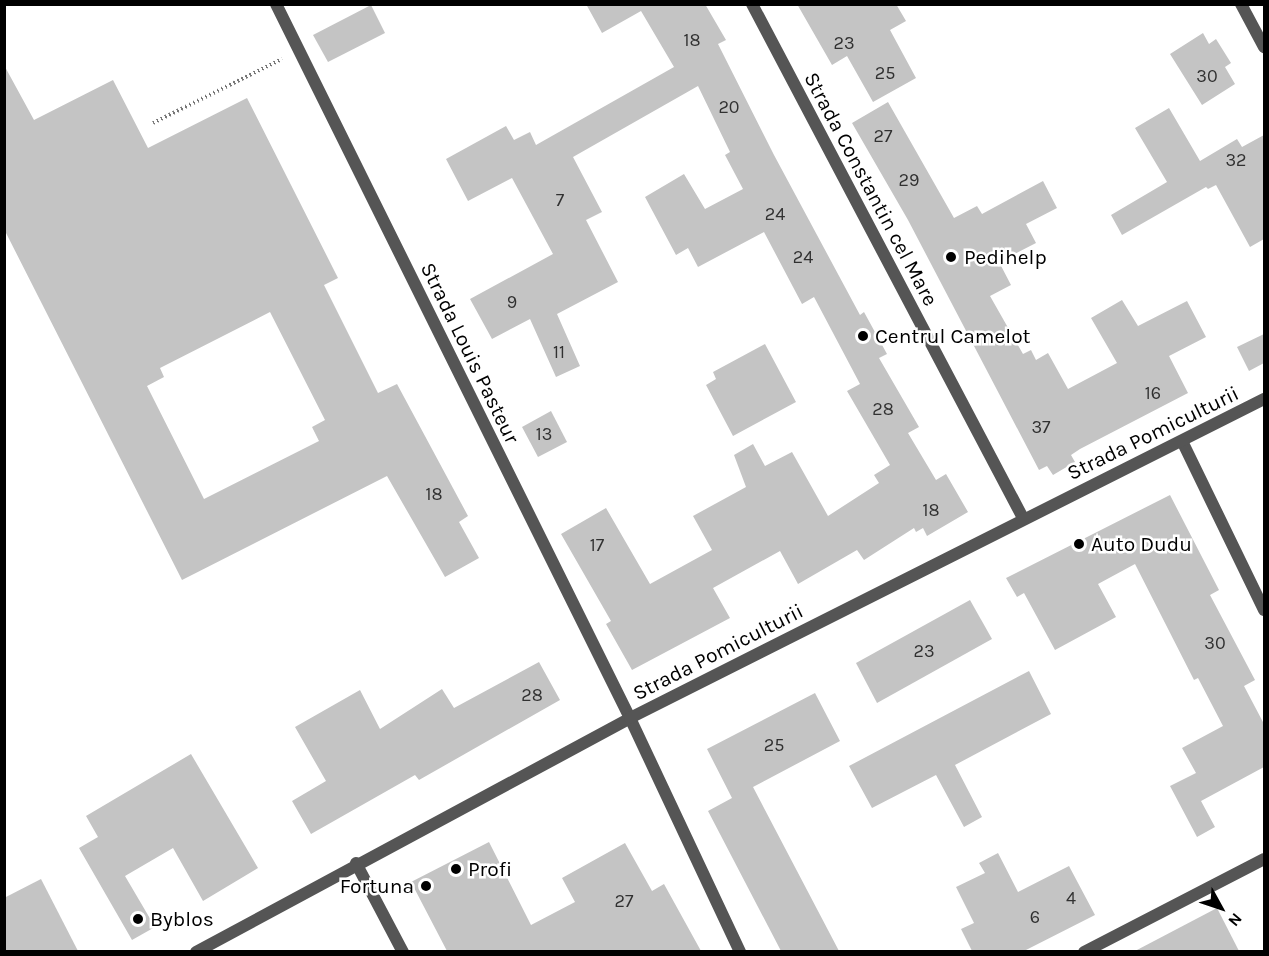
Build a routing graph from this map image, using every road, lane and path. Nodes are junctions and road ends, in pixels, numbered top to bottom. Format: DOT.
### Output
graph roads {
  1 [pos="276,4"];
  2 [pos="752,4"];
  3 [pos="1241,4"];
  4 [pos="1264,47"];
  5 [pos="299,51"];
  6 [pos="153,123"];
  7 [pos="1264,399"];
  8 [pos="1182,441"];
  9 [pos="1023,518"];
  10 [pos="1264,610"];
  11 [pos="630,718"];
  12 [pos="1264,859"];
  13 [pos="356,863"];
  14 [pos="204,950"];
  15 [pos="403,951"];
  16 [pos="741,951"];
  17 [pos="1084,951"];
  1 -- 5 [label="street, Strada Louis Pasteur"];
  2 -- 9 [label="street, Strada Constantin cel Mare"];
  3 -- 4 [label="street"];
  5 -- 6 [label="path"];
  5 -- 11 [label="street, Strada Louis Pasteur"];
  7 -- 8 [label="street, Strada Pomiculturii"];
  8 -- 9 [label="street, Strada Pomiculturii"];
  8 -- 10 [label="street"];
  9 -- 11 [label="street, Strada Pomiculturii"];
  11 -- 13 [label="street, Strada Pomiculturii"];
  11 -- 16 [label="street, Strada Louis Pasteur"];
  12 -- 17 [label="street"];
  13 -- 14 [label="street, Strada Pomiculturii"];
  13 -- 15 [label="street"];
}
